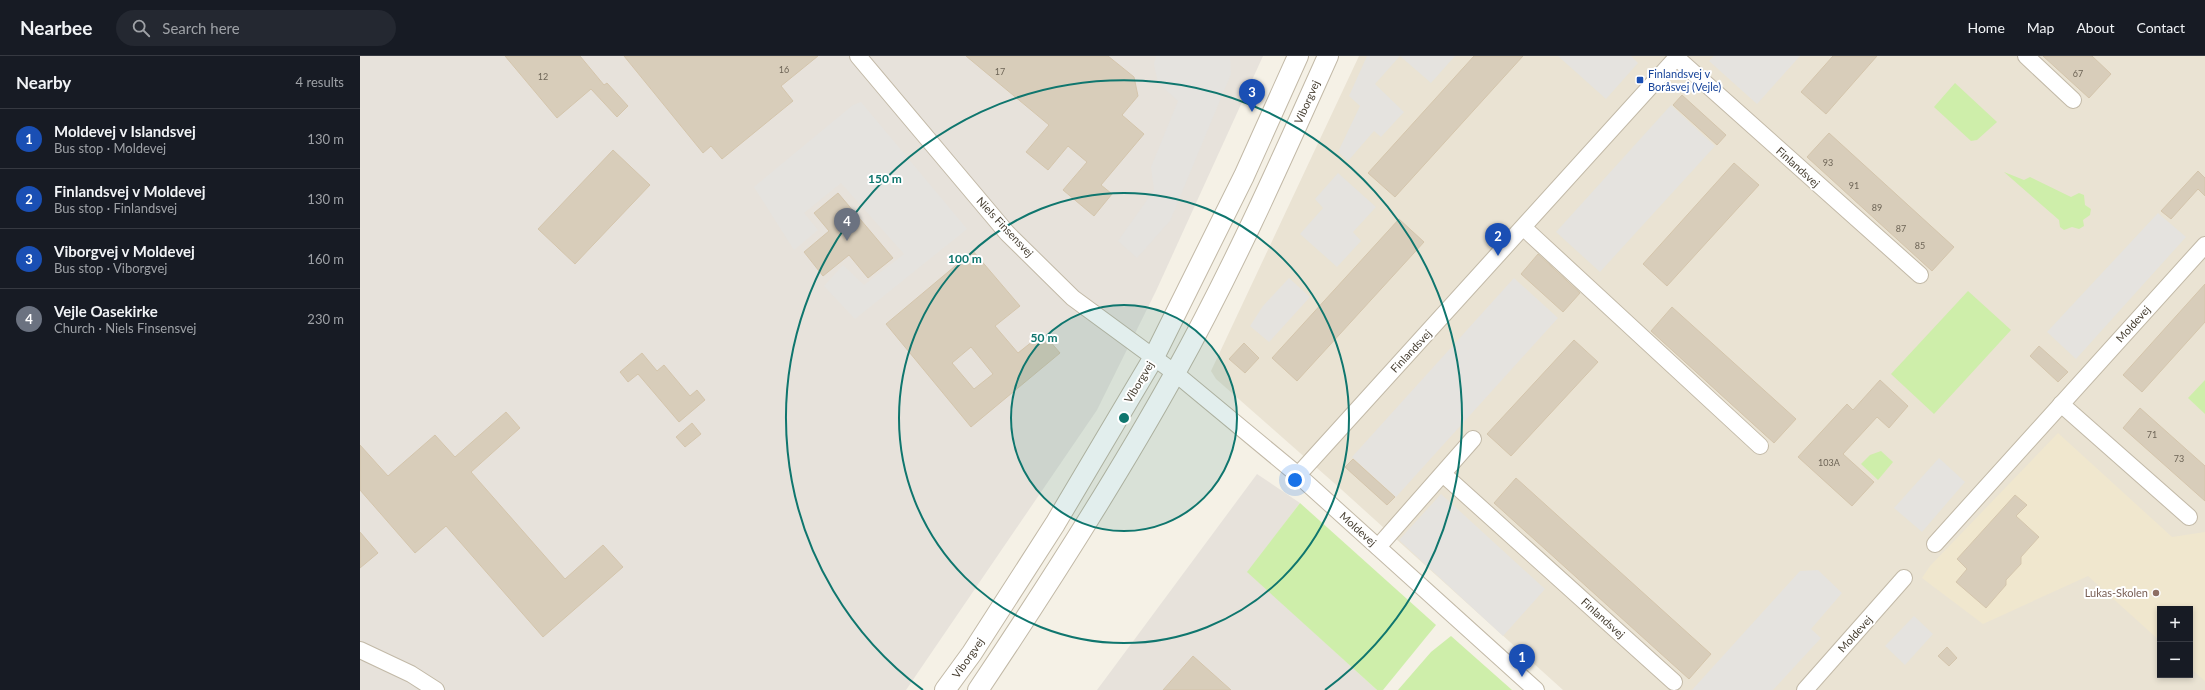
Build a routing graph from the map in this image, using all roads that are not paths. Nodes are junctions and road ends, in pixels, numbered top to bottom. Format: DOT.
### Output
graph roads {
  1 [pos="858,56"];
  2 [pos="1298,56"];
  3 [pos="1328,56"];
  4 [pos="2026,56"];
  5 [pos="1678,57"];
  6 [pos="2073,100"];
  7 [pos="1524,228"];
  8 [pos="2205,245"];
  9 [pos="1920,275"];
  10 [pos="1154,357"];
  11 [pos="1175,373"];
  12 [pos="2061,404"];
  13 [pos="1473,439"];
  14 [pos="1760,446"];
  15 [pos="1442,474"];
  16 [pos="1298,475"];
  17 [pos="2189,517"];
  18 [pos="1935,544"];
  19 [pos="1378,547"];
  20 [pos="1904,578"];
  21 [pos="360,650"];
  22 [pos="1674,682"];
  23 [pos="436,690"];
  24 [pos="945,690"];
  25 [pos="978,690"];
  26 [pos="1536,690"];
  27 [pos="1805,690"];
  1 -- 10 [label="street, Niels Finsensvej"];
  2 -- 10 [label="street, Viborgvej"];
  3 -- 11 [label="street, Viborgvej"];
  4 -- 6 [label="street"];
  5 -- 7 [label="street, Finlandsvej"];
  5 -- 9 [label="street, Finlandsvej"];
  7 -- 14 [label="street"];
  7 -- 16 [label="street, Finlandsvej"];
  8 -- 12 [label="street, Moldevej"];
  10 -- 11 [label="street, Niels Finsensvej"];
  10 -- 24 [label="street, Viborgvej"];
  11 -- 16 [label="street, Moldevej"];
  11 -- 25 [label="street, Viborgvej"];
  12 -- 17 [label="street"];
  12 -- 18 [label="street, Moldevej"];
  13 -- 15 [label="street"];
  15 -- 19 [label="street"];
  15 -- 22 [label="street, Finlandsvej"];
  16 -- 19 [label="street, Moldevej"];
  19 -- 26 [label="street, Moldevej"];
  20 -- 27 [label="street, Moldevej"];
  21 -- 23 [label="street"];
}
